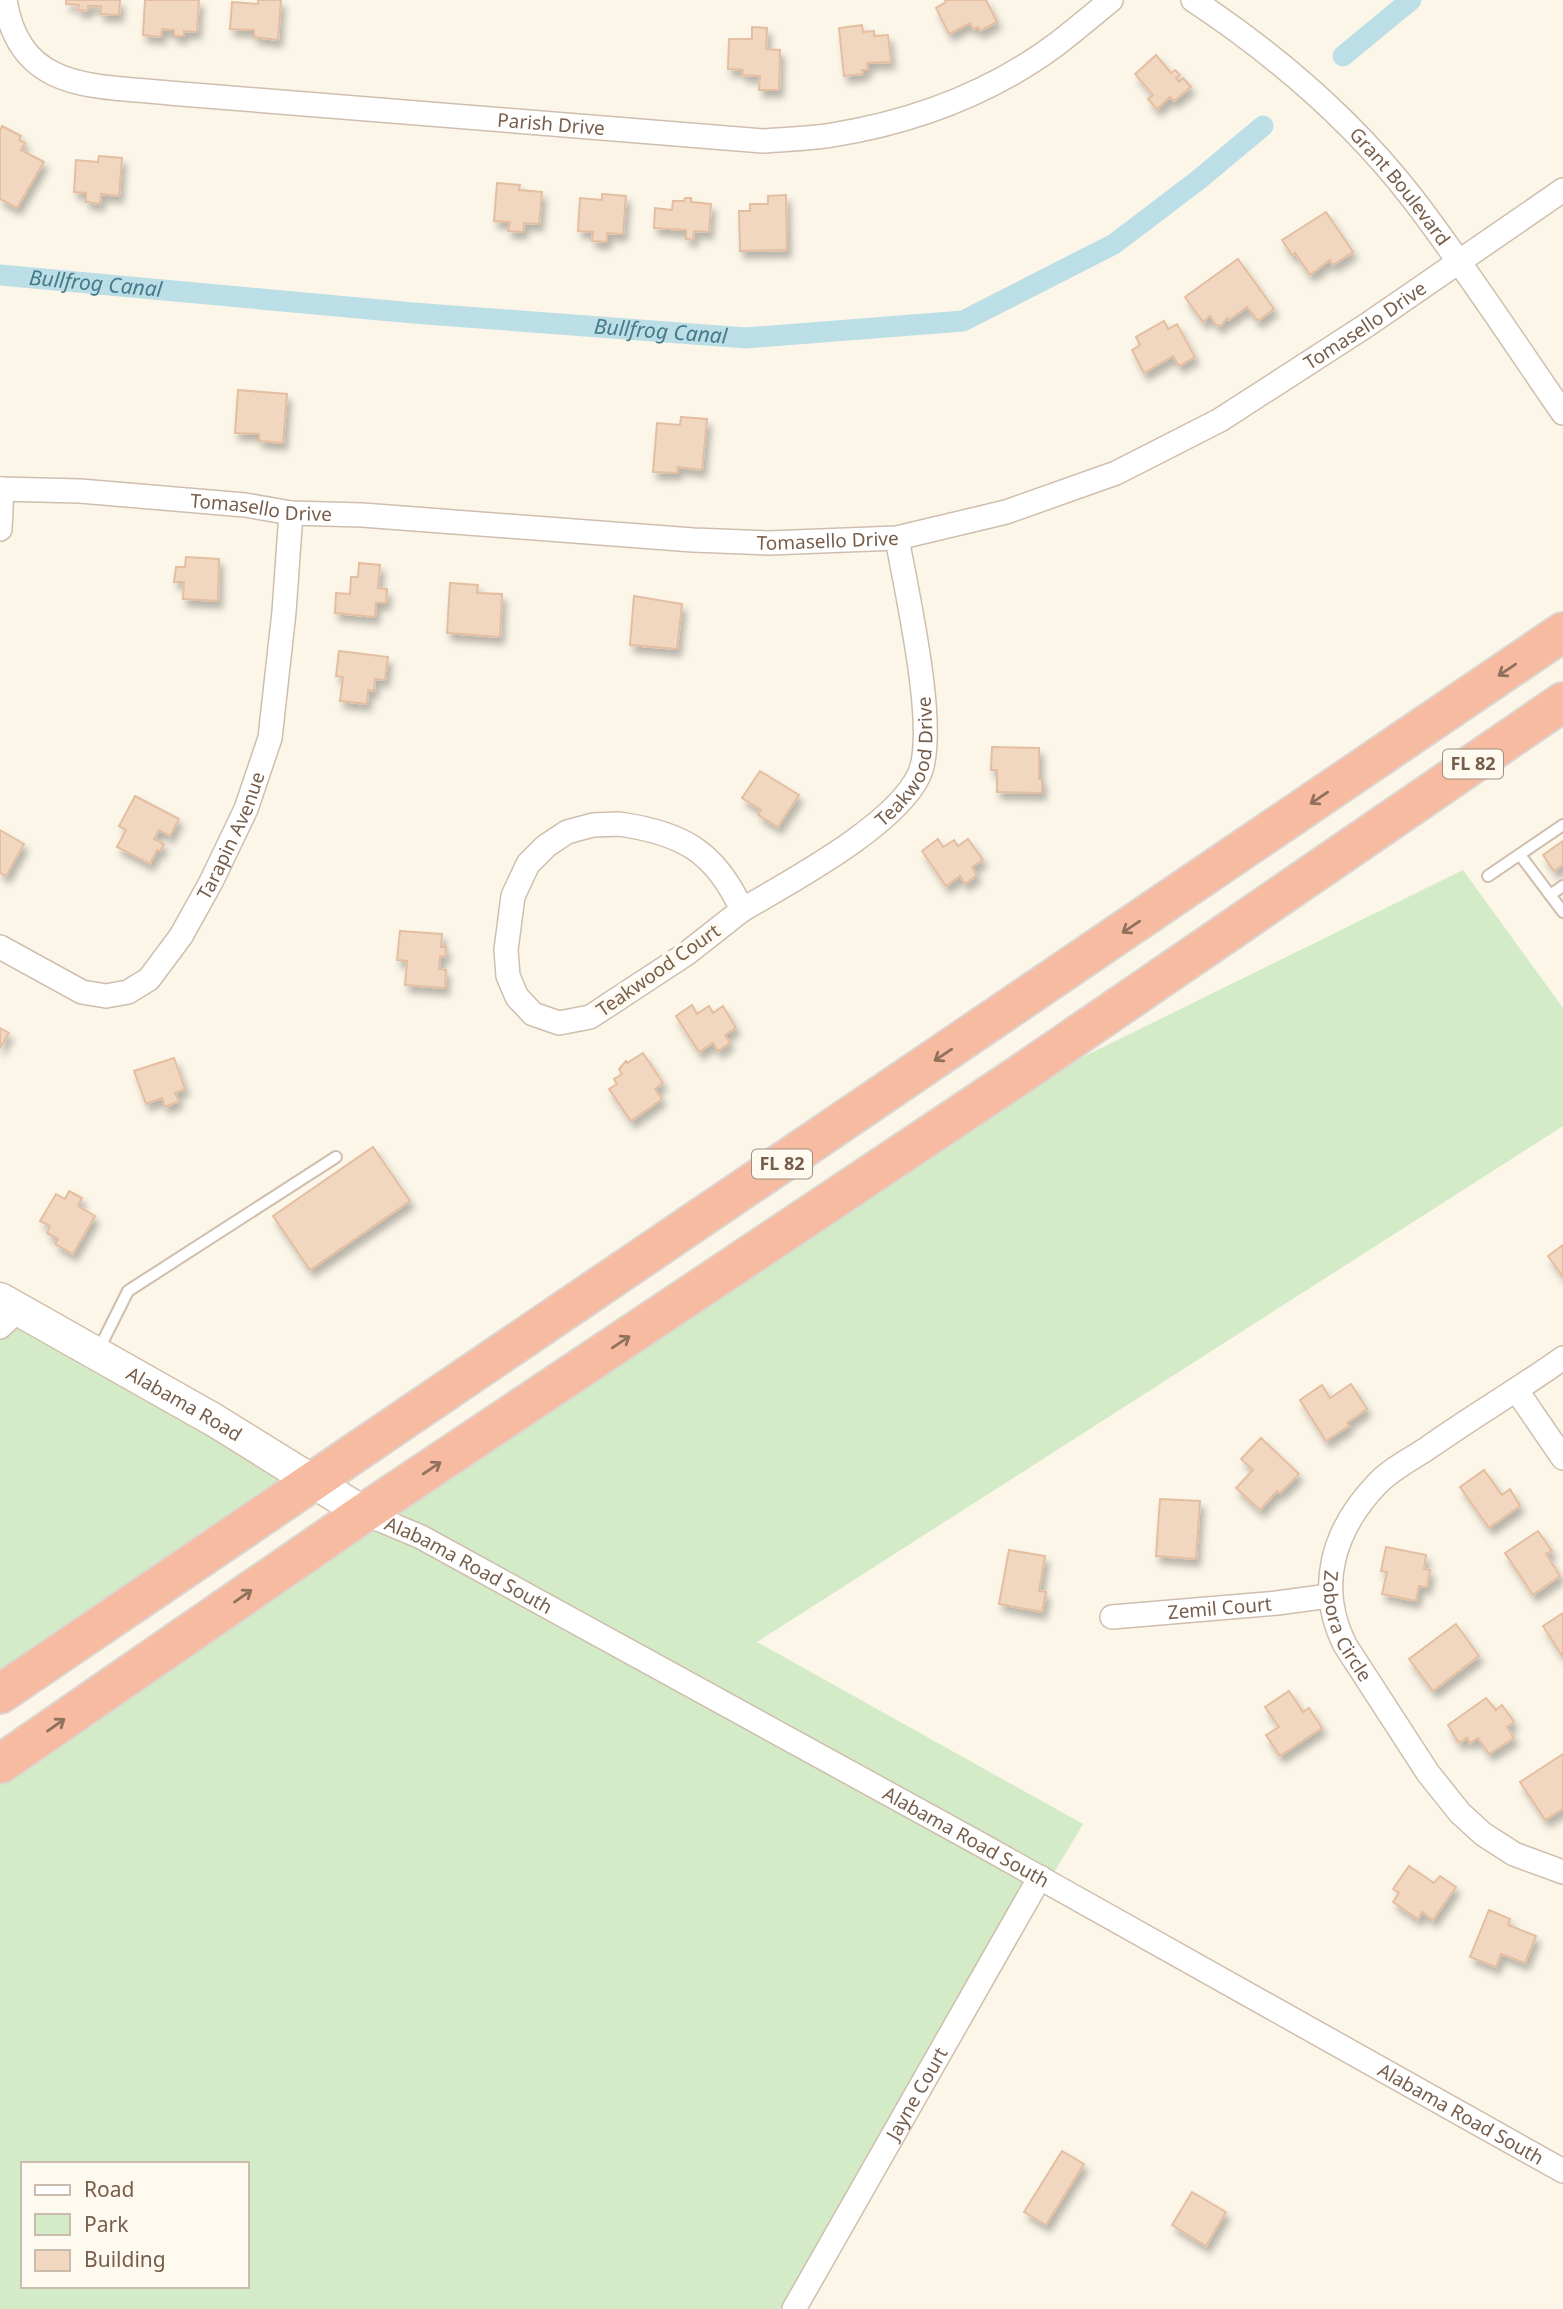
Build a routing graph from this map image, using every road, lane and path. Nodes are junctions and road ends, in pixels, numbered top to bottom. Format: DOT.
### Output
graph roads {
  1 [pos="5,0"];
  2 [pos="1111,0"];
  3 [pos="1193,0"];
  4 [pos="1563,190"];
  5 [pos="1459,261"];
  6 [pos="1563,413"];
  7 [pos="1,489"];
  8 [pos="291,513"];
  9 [pos="0,529"];
  10 [pos="897,538"];
  11 [pos="1563,632"];
  12 [pos="1563,702"];
  13 [pos="1563,825"];
  14 [pos="1549,835"];
  15 [pos="1556,846"];
  16 [pos="1520,855"];
  17 [pos="1488,876"];
  18 [pos="1563,886"];
  19 [pos="1550,895"];
  20 [pos="742,910"];
  21 [pos="1563,912"];
  22 [pos="0,947"];
  23 [pos="335,1157"];
  24 [pos="6,1312"];
  25 [pos="97,1353"];
  26 [pos="1563,1358"];
  27 [pos="1517,1391"];
  28 [pos="1563,1458"];
  29 [pos="313,1482"];
  30 [pos="364,1513"];
  31 [pos="1329,1596"];
  32 [pos="1112,1617"];
  33 [pos="0,1694"];
  34 [pos="0,1764"];
  35 [pos="1563,1872"];
  36 [pos="1040,1877"];
  37 [pos="1563,2171"];
  38 [pos="794,2309"];
  1 -- 2 [label="street, Parish Drive"];
  3 -- 5 [label="street, Grant Boulevard"];
  4 -- 5 [label="street, Tomasello Drive"];
  5 -- 6 [label="street, Grant Boulevard"];
  5 -- 10 [label="street, Tomasello Drive"];
  7 -- 8 [label="street, Tomasello Drive"];
  7 -- 9 [label="street"];
  8 -- 10 [label="street, Tomasello Drive"];
  8 -- 22 [label="street, Tarapin Avenue"];
  10 -- 20 [label="street, Teakwood Drive"];
  11 -- 29 [label="highway, FL 82, one-way"];
  30 -- 12 [label="highway, FL 82, one-way"];
  13 -- 14 [label="lane"];
  14 -- 15 [label="lane"];
  14 -- 16 [label="lane"];
  16 -- 17 [label="lane"];
  16 -- 19 [label="lane"];
  18 -- 19 [label="lane"];
  19 -- 21 [label="lane"];
  20 -- 20 [label="street, Teakwood Court"];
  23 -- 25 [label="lane"];
  24 -- 25 [label="street, Alabama Road"];
  25 -- 29 [label="street, Alabama Road"];
  26 -- 27 [label="street, Zobora Circle"];
  27 -- 28 [label="street"];
  27 -- 31 [label="street, Zobora Circle"];
  29 -- 30 [label="street, Alabama Road"];
  29 -- 33 [label="highway, FL 82"];
  34 -- 30 [label="highway, FL 82, one-way"];
  30 -- 36 [label="street, Alabama Road South"];
  31 -- 32 [label="street, Zemil Court"];
  31 -- 35 [label="street, Zobora Circle"];
  36 -- 37 [label="street, Alabama Road South"];
  36 -- 38 [label="street, Jayne Court"];
}
